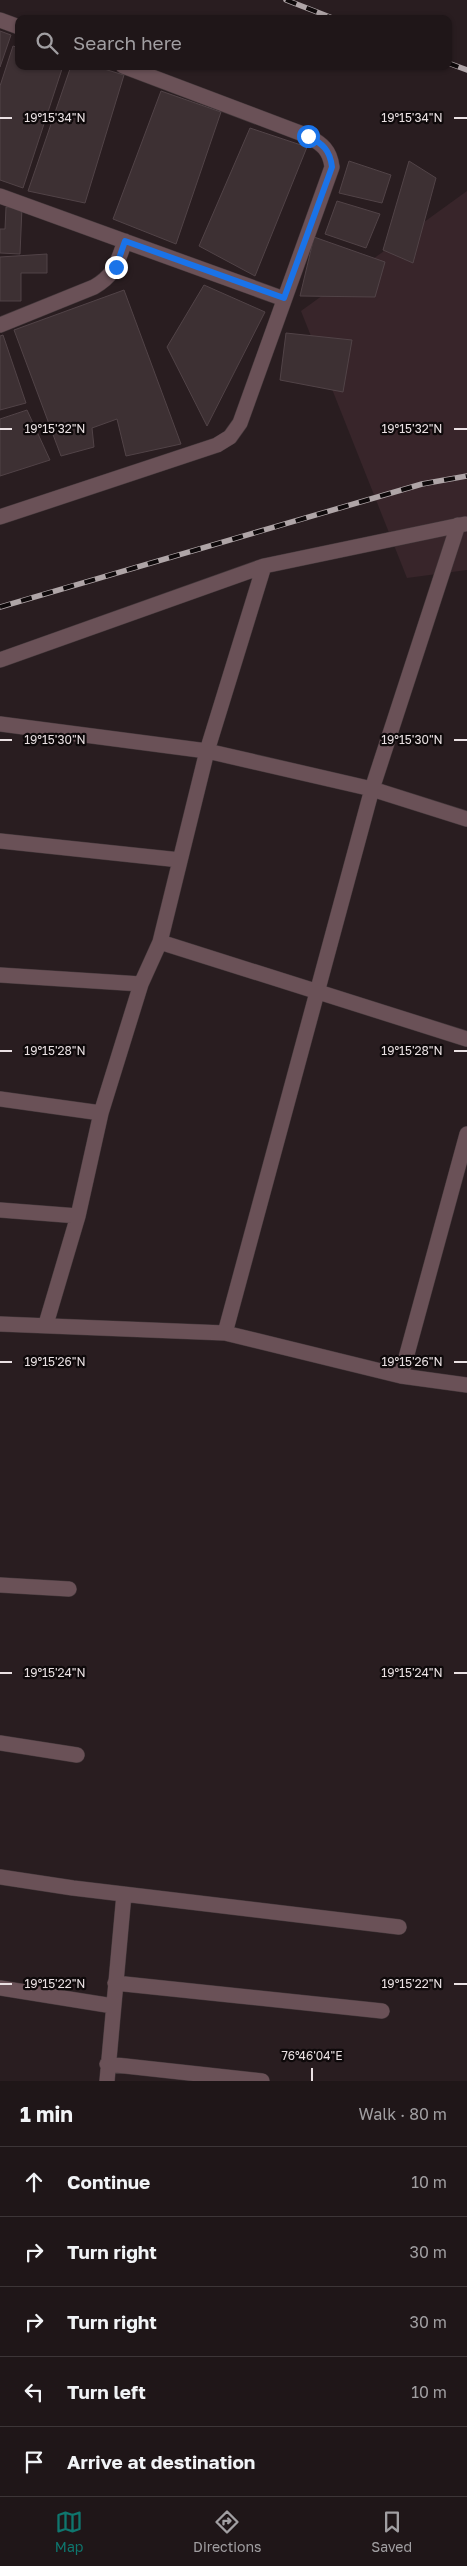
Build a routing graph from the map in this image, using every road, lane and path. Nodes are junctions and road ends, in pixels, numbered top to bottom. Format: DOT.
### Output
graph roads {
  1 [pos="0,20"];
  2 [pos="15,26"];
  3 [pos="134,70"];
  4 [pos="0,196"];
  5 [pos="125,241"];
  6 [pos="284,298"];
  7 [pos="0,325"];
  8 [pos="0,517"];
  9 [pos="463,525"];
  10 [pos="264,566"];
  11 [pos="0,660"];
  12 [pos="0,724"];
  13 [pos="207,751"];
  14 [pos="372,789"];
  15 [pos="467,819"];
  16 [pos="0,841"];
  17 [pos="180,860"];
  18 [pos="160,942"];
  19 [pos="0,975"];
  20 [pos="141,984"];
  21 [pos="315,991"];
  22 [pos="467,1039"];
  23 [pos="0,1100"];
  24 [pos="101,1114"];
  25 [pos="467,1134"];
  26 [pos="0,1210"];
  27 [pos="78,1216"];
  28 [pos="0,1324"];
  29 [pos="46,1324"];
  30 [pos="225,1333"];
  31 [pos="401,1376"];
  32 [pos="467,1385"];
  33 [pos="0,1586"];
  34 [pos="69,1589"];
  35 [pos="0,1743"];
  36 [pos="77,1755"];
  37 [pos="0,1876"];
  38 [pos="124,1894"];
  39 [pos="399,1927"];
  40 [pos="115,1983"];
  41 [pos="0,1988"];
  42 [pos="113,2006"];
  43 [pos="382,2011"];
  44 [pos="107,2064"];
  45 [pos="107,2081"];
  46 [pos="262,2081"];
  1 -- 2 [label="street"];
  3 -- 6 [label="street"];
  4 -- 5 [label="street"];
  5 -- 6 [label="street"];
  5 -- 7 [label="street"];
  6 -- 8 [label="street"];
  9 -- 10 [label="street"];
  9 -- 14 [label="street"];
  10 -- 11 [label="street"];
  10 -- 13 [label="street"];
  12 -- 13 [label="street"];
  13 -- 14 [label="street"];
  13 -- 17 [label="street"];
  14 -- 15 [label="street"];
  14 -- 21 [label="street"];
  16 -- 17 [label="street"];
  17 -- 18 [label="street"];
  18 -- 20 [label="street"];
  18 -- 21 [label="street"];
  19 -- 20 [label="street"];
  20 -- 24 [label="street"];
  21 -- 22 [label="street"];
  21 -- 30 [label="street"];
  23 -- 24 [label="street"];
  24 -- 27 [label="street"];
  25 -- 31 [label="street"];
  26 -- 27 [label="street"];
  27 -- 29 [label="street"];
  28 -- 29 [label="street"];
  29 -- 30 [label="street"];
  30 -- 31 [label="street"];
  31 -- 32 [label="street"];
  33 -- 34 [label="street"];
  35 -- 36 [label="street"];
  37 -- 38 [label="street"];
  38 -- 39 [label="street"];
  38 -- 40 [label="street"];
  40 -- 42 [label="street"];
  40 -- 43 [label="street"];
  41 -- 42 [label="street"];
  42 -- 44 [label="street"];
  44 -- 45 [label="street"];
  44 -- 46 [label="street"];
}
